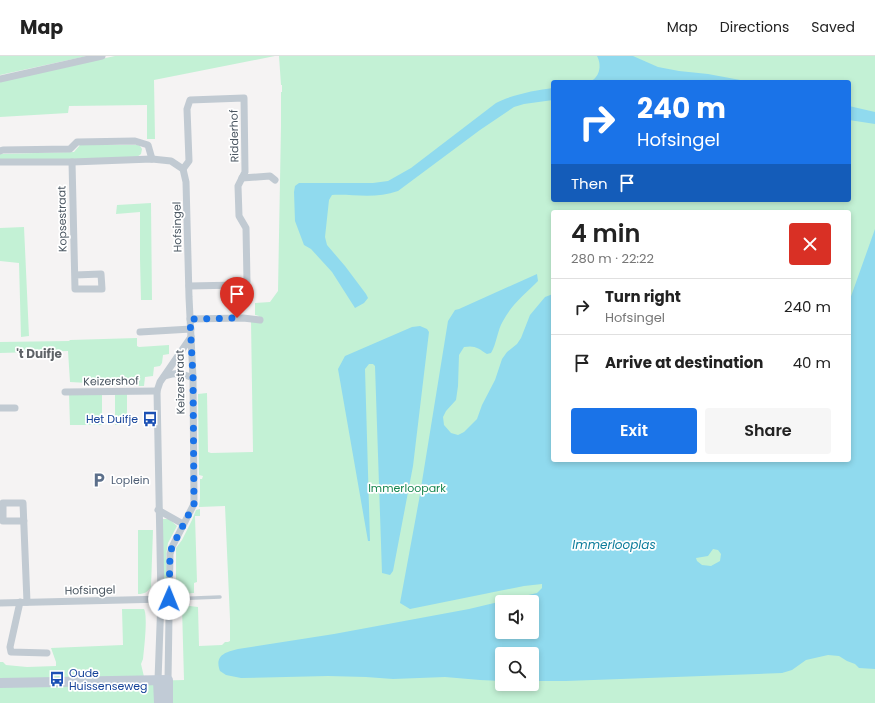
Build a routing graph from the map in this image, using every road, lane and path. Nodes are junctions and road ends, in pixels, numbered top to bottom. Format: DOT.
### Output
graph roads {
  1 [pos="102,56"];
  2 [pos="0,79"];
  3 [pos="0,151"];
  4 [pos="152,159"];
  5 [pos="0,162"];
  6 [pos="72,162"];
  7 [pos="183,169"];
  8 [pos="242,178"];
  9 [pos="275,180"];
  10 [pos="74,274"];
  11 [pos="189,286"];
  12 [pos="190,319"];
  13 [pos="260,320"];
  14 [pos="140,332"];
  15 [pos="191,333"];
  16 [pos="165,376"];
  17 [pos="193,378"];
  18 [pos="157,391"];
  19 [pos="65,392"];
  20 [pos="0,408"];
  21 [pos="15,408"];
  22 [pos="158,510"];
  23 [pos="24,521"];
  24 [pos="184,524"];
  25 [pos="220,597"];
  26 [pos="161,599"];
  27 [pos="169,599"];
  28 [pos="23,602"];
  29 [pos="0,603"];
  30 [pos="47,653"];
  31 [pos="163,680"];
  32 [pos="0,683"];
  33 [pos="158,703"];
  34 [pos="168,703"];
  1 -- 2 [label="street"];
  3 -- 4 [label="street"];
  4 -- 6 [label="street"];
  4 -- 7 [label="street"];
  5 -- 6 [label="street"];
  6 -- 10 [label="street, Kopsestraat"];
  7 -- 8 [label="street, Ridderhof"];
  7 -- 11 [label="street, Hofsingel"];
  8 -- 9 [label="street, Ridderhof"];
  8 -- 11 [label="street, Ridderhof"];
  11 -- 12 [label="street, Hofsingel"];
  12 -- 13 [label="street"];
  12 -- 15 [label="street, Hofsingel"];
  14 -- 15 [label="street"];
  15 -- 16 [label="street, Keizerstraat"];
  15 -- 17 [label="street, Keizerstraat"];
  16 -- 17 [label="street"];
  16 -- 18 [label="street, Keizerstraat"];
  17 -- 24 [label="street, Keizerstraat"];
  18 -- 19 [label="street, Keizershof"];
  18 -- 22 [label="street, Keizerstraat"];
  20 -- 21 [label="street"];
  22 -- 24 [label="street"];
  22 -- 26 [label="street, Keizerstraat"];
  23 -- 28 [label="street"];
  24 -- 27 [label="street, Keizerstraat"];
  25 -- 27 [label="lane"];
  26 -- 27 [label="street, Hofsingel"];
  26 -- 28 [label="street, Hofsingel"];
  26 -- 31 [label="street, Keizerstraat"];
  27 -- 31 [label="street, Keizerstraat"];
  28 -- 29 [label="street, Hofsingel"];
  28 -- 30 [label="street"];
  31 -- 32 [label="street"];
  31 -- 33 [label="street, Keizerstraat"];
  31 -- 34 [label="street, Keizerstraat"];
}
